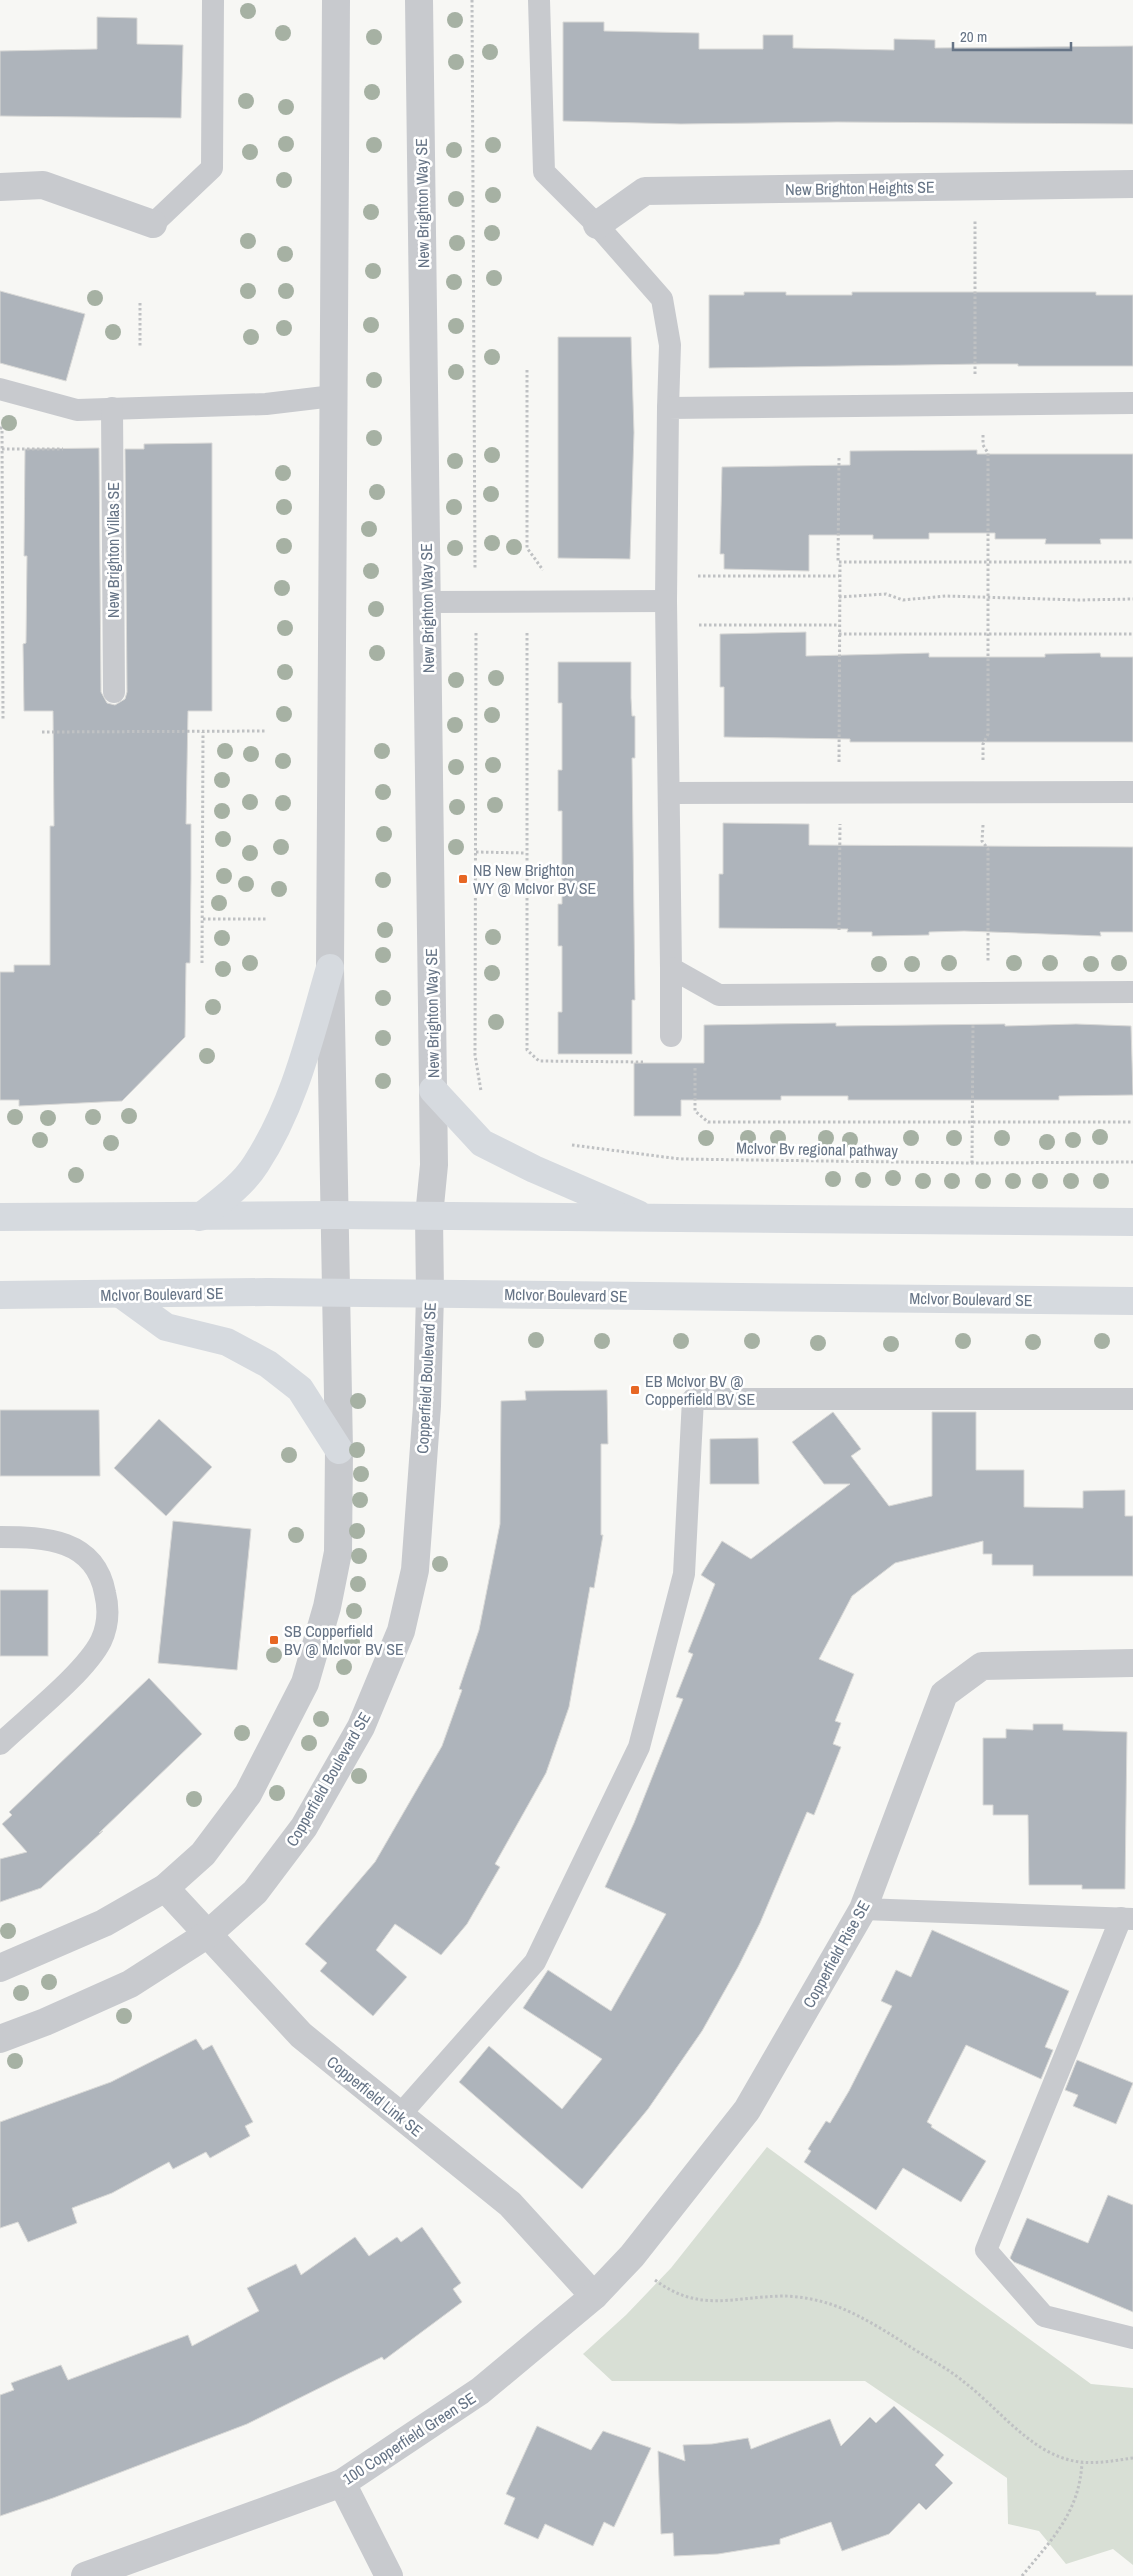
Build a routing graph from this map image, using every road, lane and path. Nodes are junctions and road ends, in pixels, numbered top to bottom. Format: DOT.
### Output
graph roads {
  1 [pos="213,0"];
  2 [pos="336,0"];
  3 [pos="419,0"];
  4 [pos="472,0"];
  5 [pos="539,0"];
  6 [pos="1133,184"];
  7 [pos="0,187"];
  8 [pos="976,217"];
  9 [pos="153,224"];
  10 [pos="597,225"];
  11 [pos="140,303"];
  12 [pos="140,346"];
  13 [pos="527,370"];
  14 [pos="975,376"];
  15 [pos="0,389"];
  16 [pos="333,396"];
  17 [pos="1133,403"];
  18 [pos="112,408"];
  19 [pos="668,408"];
  20 [pos="0,428"];
  21 [pos="983,431"];
  22 [pos="63,449"];
  23 [pos="2,450"];
  24 [pos="839,458"];
  25 [pos="840,562"];
  26 [pos="989,562"];
  27 [pos="1133,562"];
  28 [pos="546,575"];
  29 [pos="695,576"];
  30 [pos="840,576"];
  31 [pos="839,597"];
  32 [pos="988,598"];
  33 [pos="1133,599"];
  34 [pos="476,601"];
  35 [pos="666,601"];
  36 [pos="427,602"];
  37 [pos="527,625"];
  38 [pos="696,625"];
  39 [pos="839,625"];
  40 [pos="839,634"];
  41 [pos="988,634"];
  42 [pos="1133,634"];
  43 [pos="114,692"];
  44 [pos="3,722"];
  45 [pos="267,731"];
  46 [pos="42,732"];
  47 [pos="203,732"];
  48 [pos="983,768"];
  49 [pos="839,769"];
  50 [pos="1133,792"];
  51 [pos="668,793"];
  52 [pos="983,817"];
  53 [pos="840,821"];
  54 [pos="476,852"];
  55 [pos="526,853"];
  56 [pos="202,919"];
  57 [pos="267,919"];
  58 [pos="839,930"];
  59 [pos="202,963"];
  60 [pos="988,965"];
  61 [pos="330,968"];
  62 [pos="671,968"];
  63 [pos="1133,992"];
  64 [pos="973,1021"];
  65 [pos="671,1036"];
  66 [pos="643,1062"];
  67 [pos="695,1068"];
  68 [pos="433,1090"];
  69 [pos="483,1099"];
  70 [pos="973,1122"];
  71 [pos="1133,1122"];
  72 [pos="562,1144"];
  73 [pos="1133,1162"];
  74 [pos="972,1163"];
  75 [pos="334,1215"];
  76 [pos="430,1216"];
  77 [pos="0,1217"];
  78 [pos="200,1217"];
  79 [pos="648,1219"];
  80 [pos="1133,1222"];
  81 [pos="335,1293"];
  82 [pos="430,1294"];
  83 [pos="0,1295"];
  84 [pos="122,1295"];
  85 [pos="1133,1301"];
  86 [pos="1133,1399"];
  87 [pos="339,1450"];
  88 [pos="0,1537"];
  89 [pos="1133,1664"];
  90 [pos="0,1744"];
  91 [pos="165,1888"];
  92 [pos="863,1909"];
  93 [pos="1127,1918"];
  94 [pos="208,1934"];
  95 [pos="0,1968"];
  96 [pos="0,2039"];
  97 [pos="399,2116"];
  98 [pos="649,2274"];
  99 [pos="594,2296"];
  100 [pos="1133,2338"];
  101 [pos="1133,2458"];
  102 [pos="1082,2463"];
  103 [pos="342,2483"];
  104 [pos="85,2576"];
  105 [pos="389,2576"];
  106 [pos="1022,2576"];
  1 -- 9 [label="lane"];
  2 -- 16 [label="street"];
  3 -- 36 [label="street, New Brighton Way SE"];
  4 -- 34 [label="path"];
  5 -- 10 [label="lane"];
  6 -- 10 [label="street, New Brighton Heights SE"];
  7 -- 9 [label="street"];
  8 -- 14 [label="path"];
  10 -- 19 [label="lane"];
  11 -- 12 [label="path"];
  13 -- 28 [label="path"];
  15 -- 18 [label="lane"];
  16 -- 18 [label="lane"];
  16 -- 61 [label="street"];
  17 -- 19 [label="lane"];
  18 -- 43 [label="lane, New Brighton Villas SE"];
  19 -- 35 [label="lane"];
  20 -- 23 [label="path"];
  21 -- 26 [label="path"];
  22 -- 23 [label="path"];
  23 -- 44 [label="path"];
  24 -- 25 [label="path"];
  25 -- 26 [label="path"];
  25 -- 30 [label="path"];
  26 -- 27 [label="path"];
  26 -- 32 [label="path"];
  29 -- 30 [label="path"];
  30 -- 31 [label="path"];
  31 -- 32 [label="path"];
  31 -- 39 [label="path"];
  32 -- 33 [label="path"];
  32 -- 41 [label="path"];
  34 -- 35 [label="lane"];
  34 -- 36 [label="lane"];
  34 -- 54 [label="path"];
  35 -- 51 [label="lane"];
  36 -- 68 [label="street, New Brighton Way SE"];
  37 -- 55 [label="path"];
  38 -- 39 [label="path"];
  39 -- 40 [label="path"];
  40 -- 41 [label="path"];
  40 -- 49 [label="path"];
  41 -- 42 [label="path"];
  41 -- 48 [label="path"];
  45 -- 47 [label="path"];
  46 -- 47 [label="path"];
  47 -- 56 [label="path"];
  50 -- 51 [label="lane"];
  51 -- 62 [label="lane"];
  52 -- 60 [label="path"];
  53 -- 58 [label="path"];
  54 -- 55 [label="path"];
  54 -- 69 [label="path"];
  55 -- 66 [label="path"];
  56 -- 57 [label="path"];
  56 -- 59 [label="path"];
  61 -- 75 [label="street"];
  61 -- 78 [label="main road"];
  62 -- 63 [label="lane"];
  62 -- 65 [label="lane"];
  64 -- 70 [label="path"];
  67 -- 70 [label="path"];
  68 -- 76 [label="street, New Brighton Way SE"];
  68 -- 79 [label="main road"];
  70 -- 71 [label="path"];
  70 -- 74 [label="path"];
  72 -- 74 [label="path, McIvor Bv regional pathway"];
  73 -- 74 [label="path, McIvor Bv regional pathway"];
  75 -- 76 [label="main road"];
  75 -- 78 [label="main road"];
  75 -- 81 [label="street"];
  76 -- 79 [label="main road"];
  76 -- 82 [label="street, Copperfield Boulevard SE"];
  77 -- 78 [label="main road"];
  79 -- 80 [label="main road"];
  81 -- 82 [label="main road, McIvor Boulevard SE"];
  81 -- 84 [label="main road, McIvor Boulevard SE"];
  81 -- 87 [label="street"];
  82 -- 85 [label="main road, McIvor Boulevard SE"];
  82 -- 94 [label="street, Copperfield Boulevard SE"];
  83 -- 84 [label="main road, McIvor Boulevard SE"];
  84 -- 87 [label="main road"];
  86 -- 97 [label="lane"];
  87 -- 91 [label="street"];
  88 -- 90 [label="lane"];
  89 -- 92 [label="street, Copperfield Rise SE"];
  91 -- 94 [label="street, Copperfield Link SE"];
  91 -- 95 [label="street"];
  92 -- 93 [label="lane"];
  92 -- 99 [label="street, Copperfield Rise SE"];
  93 -- 100 [label="lane"];
  94 -- 96 [label="street, Copperfield Boulevard SE"];
  94 -- 97 [label="street, Copperfield Link SE"];
  97 -- 99 [label="street, Copperfield Link SE"];
  98 -- 102 [label="path"];
  99 -- 103 [label="street, 100 Copperfield Green SE"];
  101 -- 102 [label="path"];
  102 -- 106 [label="path"];
  103 -- 104 [label="street, 100 Copperfield Green SE"];
  103 -- 105 [label="street"];
}
